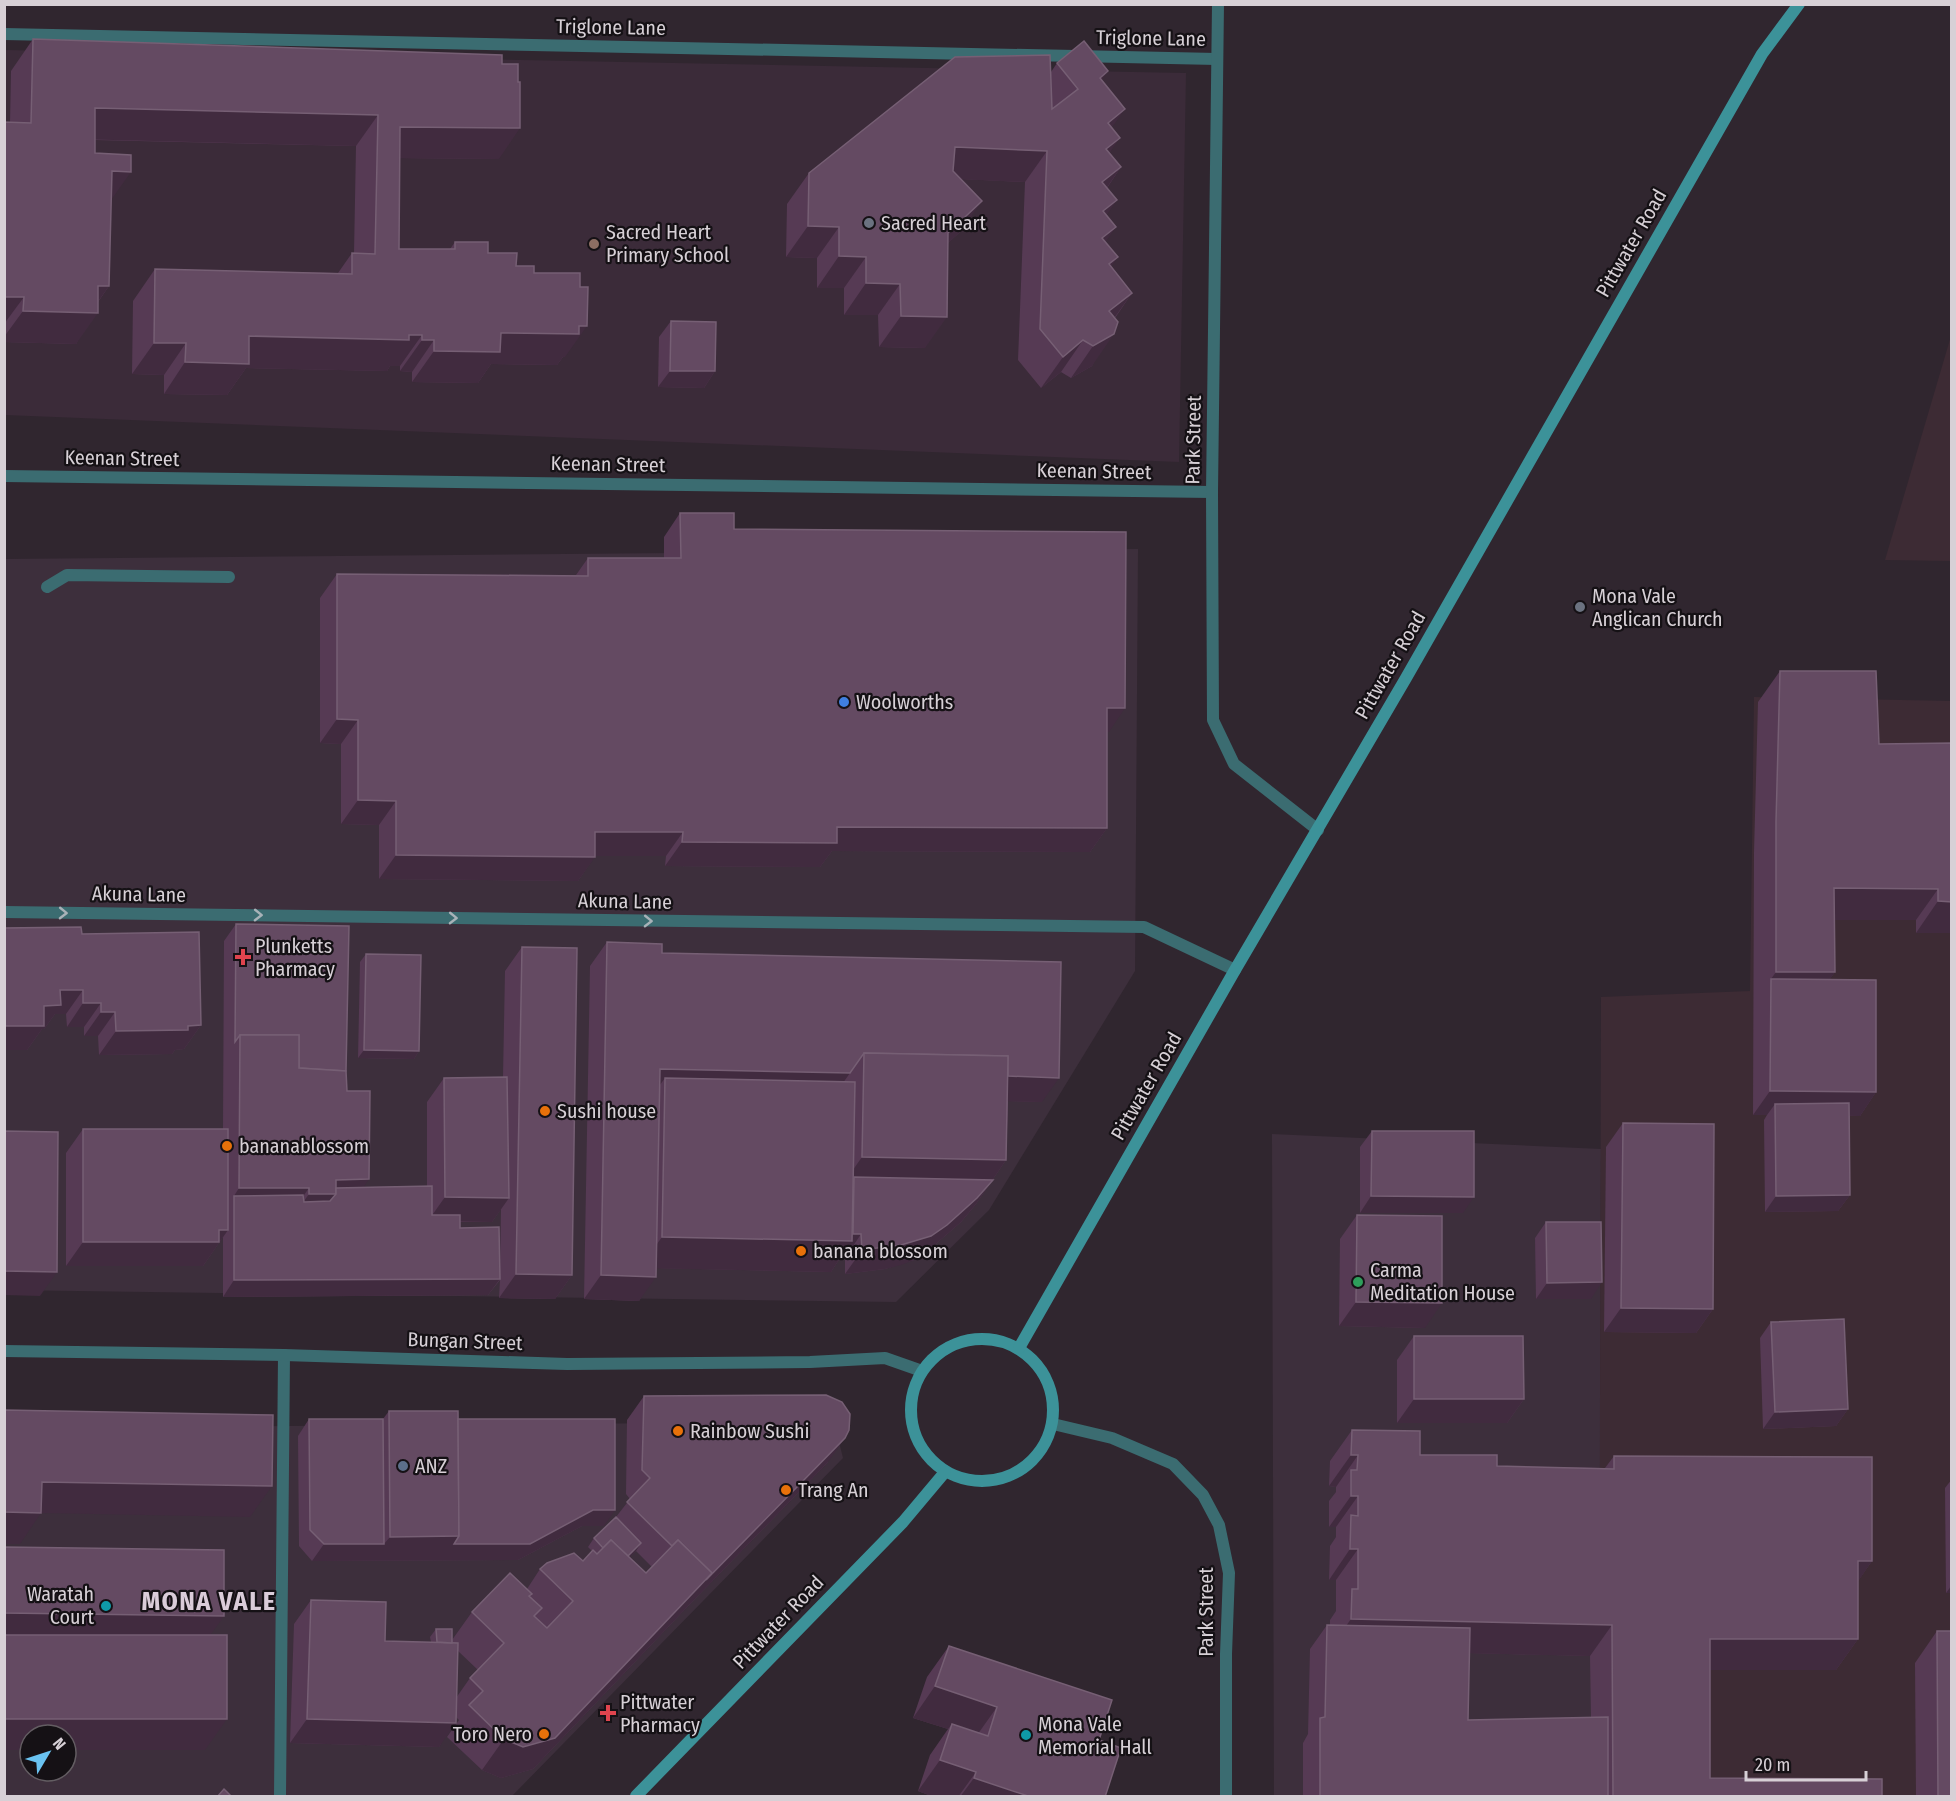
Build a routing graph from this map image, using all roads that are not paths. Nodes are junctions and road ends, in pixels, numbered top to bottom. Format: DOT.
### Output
graph roads {
  1 [pos="1218,4"];
  2 [pos="1799,4"];
  3 [pos="4,34"];
  4 [pos="1217,59"];
  5 [pos="4,476"];
  6 [pos="1212,492"];
  7 [pos="229,577"];
  8 [pos="46,587"];
  9 [pos="1318,830"];
  10 [pos="4,912"];
  11 [pos="1235,970"];
  12 [pos="1019,1348"];
  13 [pos="4,1351"];
  14 [pos="284,1356"];
  15 [pos="922,1371"];
  16 [pos="1053,1424"];
  17 [pos="945,1472"];
  18 [pos="280,1797"];
  19 [pos="636,1797"];
  20 [pos="1226,1797"];
  1 -- 4 [label="street, Park Street"];
  2 -- 9 [label="main road, Pittwater Road"];
  3 -- 4 [label="street, Triglone Lane"];
  4 -- 6 [label="street, Park Street"];
  5 -- 6 [label="street, Keenan Street"];
  6 -- 9 [label="street, Park Street"];
  7 -- 8 [label="street"];
  9 -- 11 [label="main road, Pittwater Road"];
  10 -- 11 [label="street, Akuna Lane, one-way"];
  11 -- 12 [label="main road, Pittwater Road"];
  12 -- 15 [label="main road"];
  12 -- 16 [label="main road"];
  13 -- 14 [label="street, Bungan Street"];
  14 -- 15 [label="street, Bungan Street"];
  14 -- 18 [label="street"];
  15 -- 17 [label="main road"];
  16 -- 17 [label="main road"];
  16 -- 20 [label="street, Park Street"];
  17 -- 19 [label="main road, Pittwater Road"];
}
